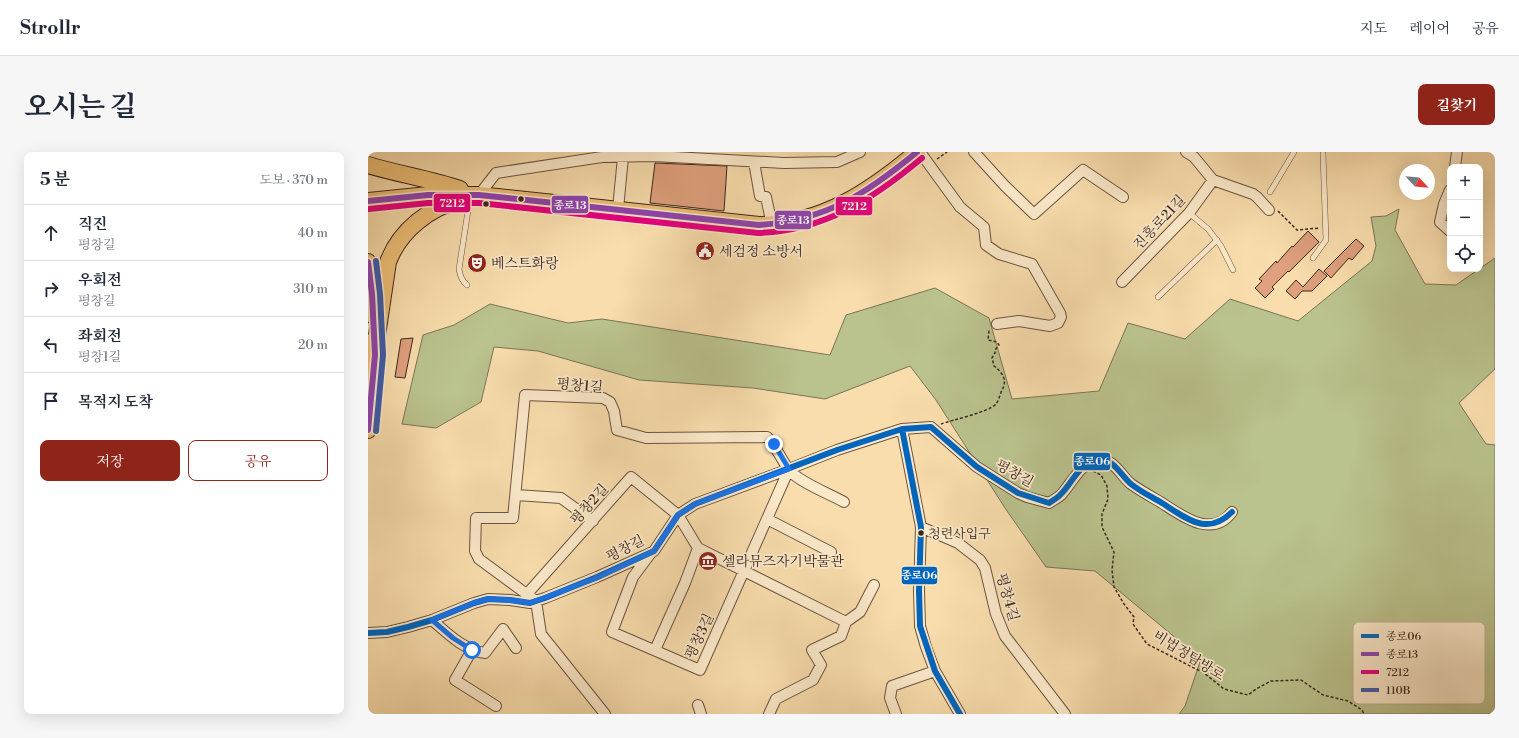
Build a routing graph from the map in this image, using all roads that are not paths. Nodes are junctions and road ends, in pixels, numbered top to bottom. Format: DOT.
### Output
graph roads {
  1 [pos="860,152"];
  2 [pos="917,152"];
  3 [pos="920,152"];
  4 [pos="974,152"];
  5 [pos="1186,152"];
  6 [pos="1294,152"];
  7 [pos="1329,152"];
  8 [pos="1457,152"];
  9 [pos="1321,153"];
  10 [pos="662,154"];
  11 [pos="623,157"];
  12 [pos="754,162"];
  13 [pos="1455,164"];
  14 [pos="368,165"];
  15 [pos="1213,180"];
  16 [pos="1270,192"];
  17 [pos="474,196"];
  18 [pos="1122,197"];
  19 [pos="1447,197"];
  20 [pos="368,201"];
  21 [pos="618,209"];
  22 [pos="1272,210"];
  23 [pos="1189,213"];
  24 [pos="772,225"];
  25 [pos="1447,228"];
  26 [pos="1217,240"];
  27 [pos="1313,258"];
  28 [pos="368,262"];
  29 [pos="1233,270"];
  30 [pos="1122,282"];
  31 [pos="467,285"];
  32 [pos="371,293"];
  33 [pos="1158,297"];
  34 [pos="997,324"];
  35 [pos="373,354"];
  36 [pos="902,429"];
  37 [pos="368,430"];
  38 [pos="789,469"];
  39 [pos="516,495"];
  40 [pos="844,502"];
  41 [pos="1232,512"];
  42 [pos="678,515"];
  43 [pos="767,519"];
  44 [pos="593,521"];
  45 [pos="921,528"];
  46 [pos="698,548"];
  47 [pos="654,551"];
  48 [pos="832,552"];
  49 [pos="744,571"];
  50 [pos="874,585"];
  51 [pos="527,594"];
  52 [pos="536,601"];
  53 [pos="432,620"];
  54 [pos="846,622"];
  55 [pos="368,633"];
  56 [pos="516,648"];
  57 [pos="472,650"];
  58 [pos="655,650"];
  59 [pos="935,671"];
  60 [pos="496,706"];
  61 [pos="605,714"];
  62 [pos="769,714"];
  63 [pos="896,714"];
  64 [pos="960,714"];
  65 [pos="1065,714"];
  1 -- 12 [label="street"];
  2 -- 24 [label="main road"];
  3 -- 34 [label="street"];
  4 -- 18 [label="street"];
  5 -- 15 [label="street"];
  6 -- 16 [label="lane"];
  7 -- 9 [label="lane"];
  8 -- 13 [label="street"];
  9 -- 27 [label="lane"];
  10 -- 11 [label="street"];
  10 -- 12 [label="street"];
  11 -- 17 [label="street"];
  11 -- 21 [label="street"];
  12 -- 24 [label="street"];
  14 -- 17 [label="main road"];
  15 -- 22 [label="street"];
  15 -- 23 [label="street, 진흥로21길"];
  17 -- 20 [label="main road"];
  17 -- 21 [label="main road"];
  17 -- 31 [label="lane"];
  17 -- 35 [label="main road"];
  19 -- 25 [label="street"];
  21 -- 24 [label="main road"];
  23 -- 26 [label="lane"];
  23 -- 30 [label="street, 진흥로21길"];
  26 -- 29 [label="lane"];
  26 -- 33 [label="lane"];
  28 -- 32 [label="main road"];
  32 -- 35 [label="main road"];
  35 -- 37 [label="main road"];
  36 -- 38 [label="street, 평창길 / 평창길"];
  36 -- 41 [label="street, 평창길 / 평창길"];
  36 -- 45 [label="street"];
  38 -- 39 [label="street, 평창1길"];
  38 -- 40 [label="street"];
  38 -- 42 [label="street, 평창길 / 평창길"];
  38 -- 43 [label="street, 평창3길"];
  39 -- 44 [label="street"];
  39 -- 51 [label="street, 평창1길"];
  42 -- 44 [label="street, 평창2길"];
  42 -- 46 [label="street"];
  42 -- 47 [label="street, 평창길 / 평창길"];
  43 -- 48 [label="street"];
  43 -- 49 [label="street, 평창3길"];
  44 -- 51 [label="street, 평창2길"];
  45 -- 59 [label="street"];
  45 -- 65 [label="street, 평창4길"];
  46 -- 49 [label="street"];
  46 -- 58 [label="street"];
  47 -- 52 [label="street, 평창길 / 평창길"];
  47 -- 58 [label="street, 평창3길"];
  49 -- 54 [label="street"];
  49 -- 58 [label="street, 평창3길"];
  50 -- 54 [label="street"];
  51 -- 52 [label="street, 평창1길"];
  52 -- 53 [label="street, 평창길 / 평창길"];
  52 -- 61 [label="street"];
  53 -- 55 [label="street, 평창길 / 평창길"];
  53 -- 57 [label="street"];
  54 -- 62 [label="street"];
  56 -- 57 [label="street"];
  57 -- 60 [label="street"];
  59 -- 63 [label="street"];
  59 -- 64 [label="street"];
}
